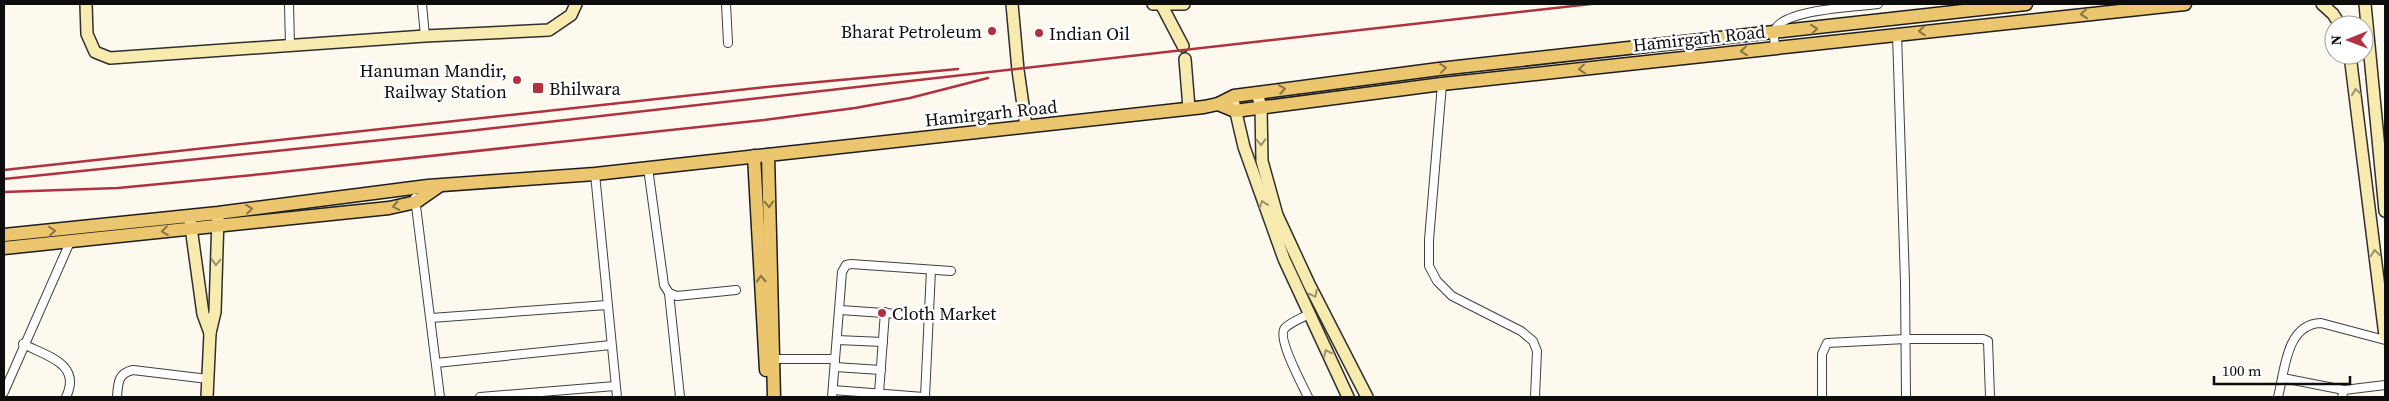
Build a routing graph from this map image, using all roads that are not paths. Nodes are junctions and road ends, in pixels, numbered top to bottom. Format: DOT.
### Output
graph roads {
  1 [pos="86,4"];
  2 [pos="289,4"];
  3 [pos="422,4"];
  4 [pos="576,4"];
  5 [pos="726,4"];
  6 [pos="1012,4"];
  7 [pos="1157,4"];
  8 [pos="1184,4"];
  9 [pos="1878,4"];
  10 [pos="2026,4"];
  11 [pos="2185,4"];
  12 [pos="2322,4"];
  13 [pos="2365,4"];
  14 [pos="2334,15"];
  15 [pos="1774,33"];
  16 [pos="1896,34"];
  17 [pos="425,36"];
  18 [pos="728,43"];
  19 [pos="290,46"];
  20 [pos="1183,46"];
  21 [pos="1775,47"];
  22 [pos="1186,59"];
  23 [pos="2351,65"];
  24 [pos="1442,84"];
  25 [pos="1257,93"];
  26 [pos="1234,96"];
  27 [pos="1218,104"];
  28 [pos="1260,107"];
  29 [pos="1189,108"];
  30 [pos="1235,111"];
  31 [pos="1026,126"];
  32 [pos="768,155"];
  33 [pos="754,156"];
  34 [pos="648,168"];
  35 [pos="595,174"];
  36 [pos="415,195"];
  37 [pos="2385,211"];
  38 [pos="218,219"];
  39 [pos="190,222"];
  40 [pos="4,235"];
  41 [pos="70,242"];
  42 [pos="4,248"];
  43 [pos="931,270"];
  44 [pos="951,271"];
  45 [pos="736,290"];
  46 [pos="669,293"];
  47 [pos="607,306"];
  48 [pos="840,310"];
  49 [pos="885,312"];
  50 [pos="1309,314"];
  51 [pos="929,316"];
  52 [pos="431,318"];
  53 [pos="210,333"];
  54 [pos="2385,336"];
  55 [pos="1906,339"];
  56 [pos="837,340"];
  57 [pos="2385,340"];
  58 [pos="883,342"];
  59 [pos="23,344"];
  60 [pos="611,345"];
  61 [pos="774,359"];
  62 [pos="436,363"];
  63 [pos="835,363"];
  64 [pos="881,370"];
  65 [pos="208,378"];
  66 [pos="2283,378"];
  67 [pos="2385,385"];
  68 [pos="615,386"];
  69 [pos="4,392"];
  70 [pos="880,393"];
  71 [pos="833,394"];
  72 [pos="2343,394"];
  73 [pos="66,397"];
  74 [pos="117,397"];
  75 [pos="207,397"];
  76 [pos="440,397"];
  77 [pos="480,397"];
  78 [pos="617,397"];
  79 [pos="680,397"];
  80 [pos="767,397"];
  81 [pos="774,397"];
  82 [pos="924,397"];
  83 [pos="1308,397"];
  84 [pos="1348,397"];
  85 [pos="1367,397"];
  86 [pos="1535,397"];
  87 [pos="1822,397"];
  88 [pos="1906,397"];
  89 [pos="1990,397"];
  90 [pos="2278,397"];
  1 -- 19 [label="main road"];
  2 -- 19 [label="street"];
  3 -- 17 [label="street"];
  4 -- 17 [label="main road"];
  5 -- 18 [label="street"];
  6 -- 31 [label="main road"];
  7 -- 8 [label="main road"];
  7 -- 20 [label="main road"];
  9 -- 15 [label="street"];
  15 -- 10 [label="main road, Hamirgarh Road, one-way"];
  11 -- 16 [label="main road, Hamirgarh Road, one-way"];
  12 -- 14 [label="main road"];
  13 -- 37 [label="main road"];
  15 -- 21 [label="street"];
  25 -- 15 [label="main road, Hamirgarh Road, one-way"];
  16 -- 21 [label="main road, Hamirgarh Road"];
  16 -- 55 [label="street"];
  17 -- 19 [label="main road"];
  21 -- 24 [label="main road, Hamirgarh Road, one-way"];
  22 -- 29 [label="main road"];
  54 -- 23 [label="main road, one-way"];
  24 -- 28 [label="main road, Hamirgarh Road"];
  24 -- 86 [label="street"];
  25 -- 26 [label="main road, Hamirgarh Road"];
  25 -- 28 [label="main road"];
  26 -- 27 [label="main road, Hamirgarh Road"];
  26 -- 30 [label="main road"];
  27 -- 29 [label="main road, Hamirgarh Road"];
  27 -- 30 [label="main road"];
  28 -- 30 [label="main road, Hamirgarh Road"];
  28 -- 85 [label="main road, one-way"];
  29 -- 31 [label="main road, Hamirgarh Road"];
  50 -- 30 [label="main road, one-way"];
  31 -- 32 [label="main road, Hamirgarh Road"];
  32 -- 33 [label="main road, Hamirgarh Road"];
  32 -- 61 [label="main road, one-way"];
  33 -- 34 [label="main road, Hamirgarh Road"];
  80 -- 33 [label="main road, one-way"];
  34 -- 35 [label="main road, Hamirgarh Road"];
  34 -- 46 [label="street"];
  35 -- 36 [label="main road, Hamirgarh Road"];
  35 -- 47 [label="street"];
  36 -- 38 [label="main road"];
  36 -- 52 [label="street"];
  38 -- 39 [label="main road"];
  38 -- 53 [label="main road, one-way"];
  40 -- 39 [label="main road, one-way"];
  39 -- 41 [label="main road, one-way"];
  39 -- 53 [label="main road"];
  41 -- 42 [label="main road"];
  41 -- 59 [label="street"];
  43 -- 44 [label="street"];
  43 -- 48 [label="street"];
  43 -- 51 [label="street"];
  45 -- 46 [label="street"];
  46 -- 79 [label="street"];
  47 -- 52 [label="street"];
  47 -- 60 [label="street"];
  48 -- 49 [label="street"];
  48 -- 56 [label="street"];
  49 -- 51 [label="street"];
  49 -- 58 [label="street"];
  50 -- 83 [label="street"];
  84 -- 50 [label="main road, one-way"];
  51 -- 82 [label="street"];
  52 -- 62 [label="street"];
  53 -- 65 [label="main road"];
  55 -- 87 [label="street"];
  55 -- 88 [label="street"];
  55 -- 89 [label="street"];
  56 -- 58 [label="street"];
  56 -- 63 [label="street"];
  57 -- 66 [label="street"];
  58 -- 64 [label="street"];
  59 -- 69 [label="street"];
  59 -- 73 [label="street"];
  60 -- 62 [label="street"];
  60 -- 68 [label="street"];
  61 -- 63 [label="street"];
  61 -- 81 [label="main road"];
  62 -- 76 [label="street"];
  63 -- 64 [label="street"];
  63 -- 71 [label="street"];
  64 -- 70 [label="street"];
  65 -- 74 [label="street"];
  65 -- 75 [label="main road"];
  66 -- 72 [label="street"];
  66 -- 90 [label="street"];
  67 -- 72 [label="street"];
  68 -- 77 [label="street"];
  68 -- 78 [label="street"];
  70 -- 71 [label="street"];
  70 -- 82 [label="street"];
}
